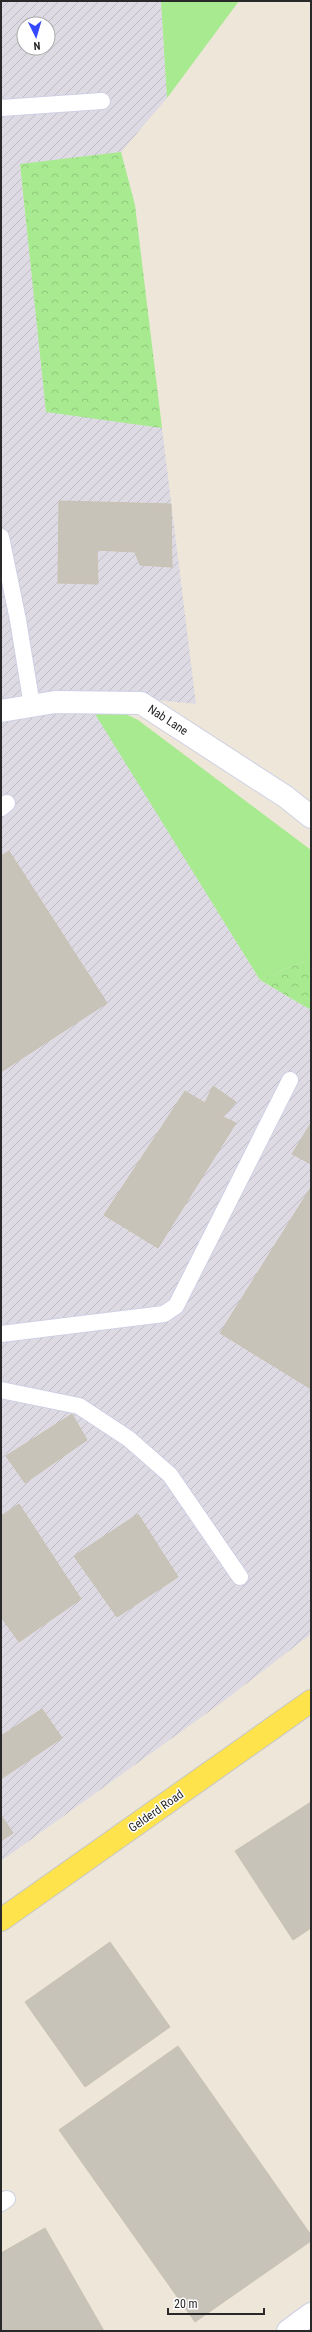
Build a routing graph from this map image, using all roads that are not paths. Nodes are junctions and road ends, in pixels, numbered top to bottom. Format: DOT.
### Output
graph roads {
  1 [pos="102,101"];
  2 [pos="1,108"];
  3 [pos="1,537"];
  4 [pos="32,706"];
  5 [pos="1,711"];
  6 [pos="311,817"];
  7 [pos="290,1080"];
  8 [pos="1,1334"];
  9 [pos="1,1390"];
  10 [pos="240,1577"];
  11 [pos="311,1701"];
  12 [pos="1,1920"];
  13 [pos="311,2314"];
  14 [pos="288,2331"];
  1 -- 2 [label="lane"];
  3 -- 4 [label="lane"];
  4 -- 5 [label="street, Nab Lane"];
  4 -- 6 [label="street, Nab Lane"];
  7 -- 8 [label="lane"];
  9 -- 10 [label="lane"];
  11 -- 12 [label="main road, Gelderd Road"];
  13 -- 14 [label="street"];
}
